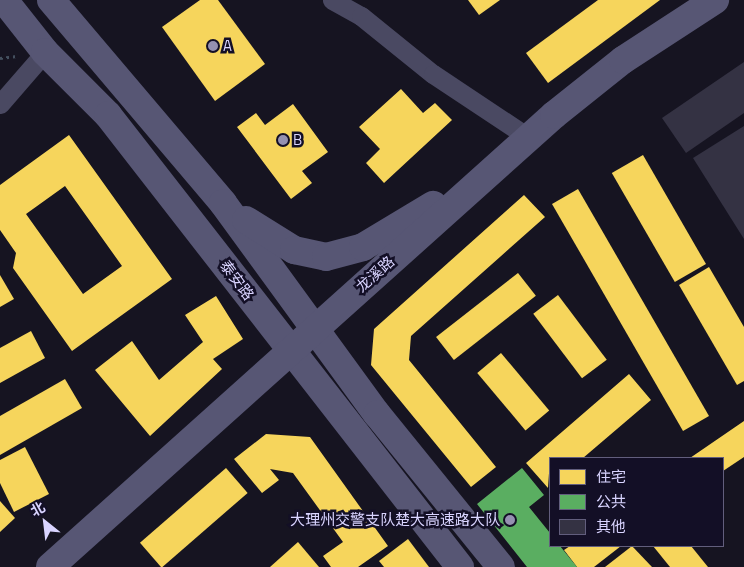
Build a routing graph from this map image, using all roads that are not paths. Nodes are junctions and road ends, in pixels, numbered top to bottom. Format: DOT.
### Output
graph roads {
  1 [pos="4,0"];
  2 [pos="51,0"];
  3 [pos="332,0"];
  4 [pos="715,0"];
  5 [pos="45,52"];
  6 [pos="0,104"];
  7 [pos="528,138"];
  8 [pos="488,173"];
  9 [pos="223,203"];
  10 [pos="314,328"];
  11 [pos="288,351"];
  12 [pos="50,567"];
  13 [pos="460,567"];
  14 [pos="501,567"];
  1 -- 5 [label="main road, 泰安路"];
  2 -- 9 [label="main road"];
  3 -- 7 [label="street"];
  4 -- 7 [label="main road, 龙溪路"];
  5 -- 6 [label="street"];
  5 -- 11 [label="main road, 泰安路"];
  7 -- 8 [label="main road, 龙溪路"];
  8 -- 9 [label="main road"];
  8 -- 10 [label="main road, 龙溪路"];
  9 -- 10 [label="main road"];
  10 -- 11 [label="main road, 龙溪路"];
  10 -- 14 [label="main road"];
  11 -- 12 [label="main road, 龙溪路"];
  11 -- 13 [label="main road, 泰安路"];
}
